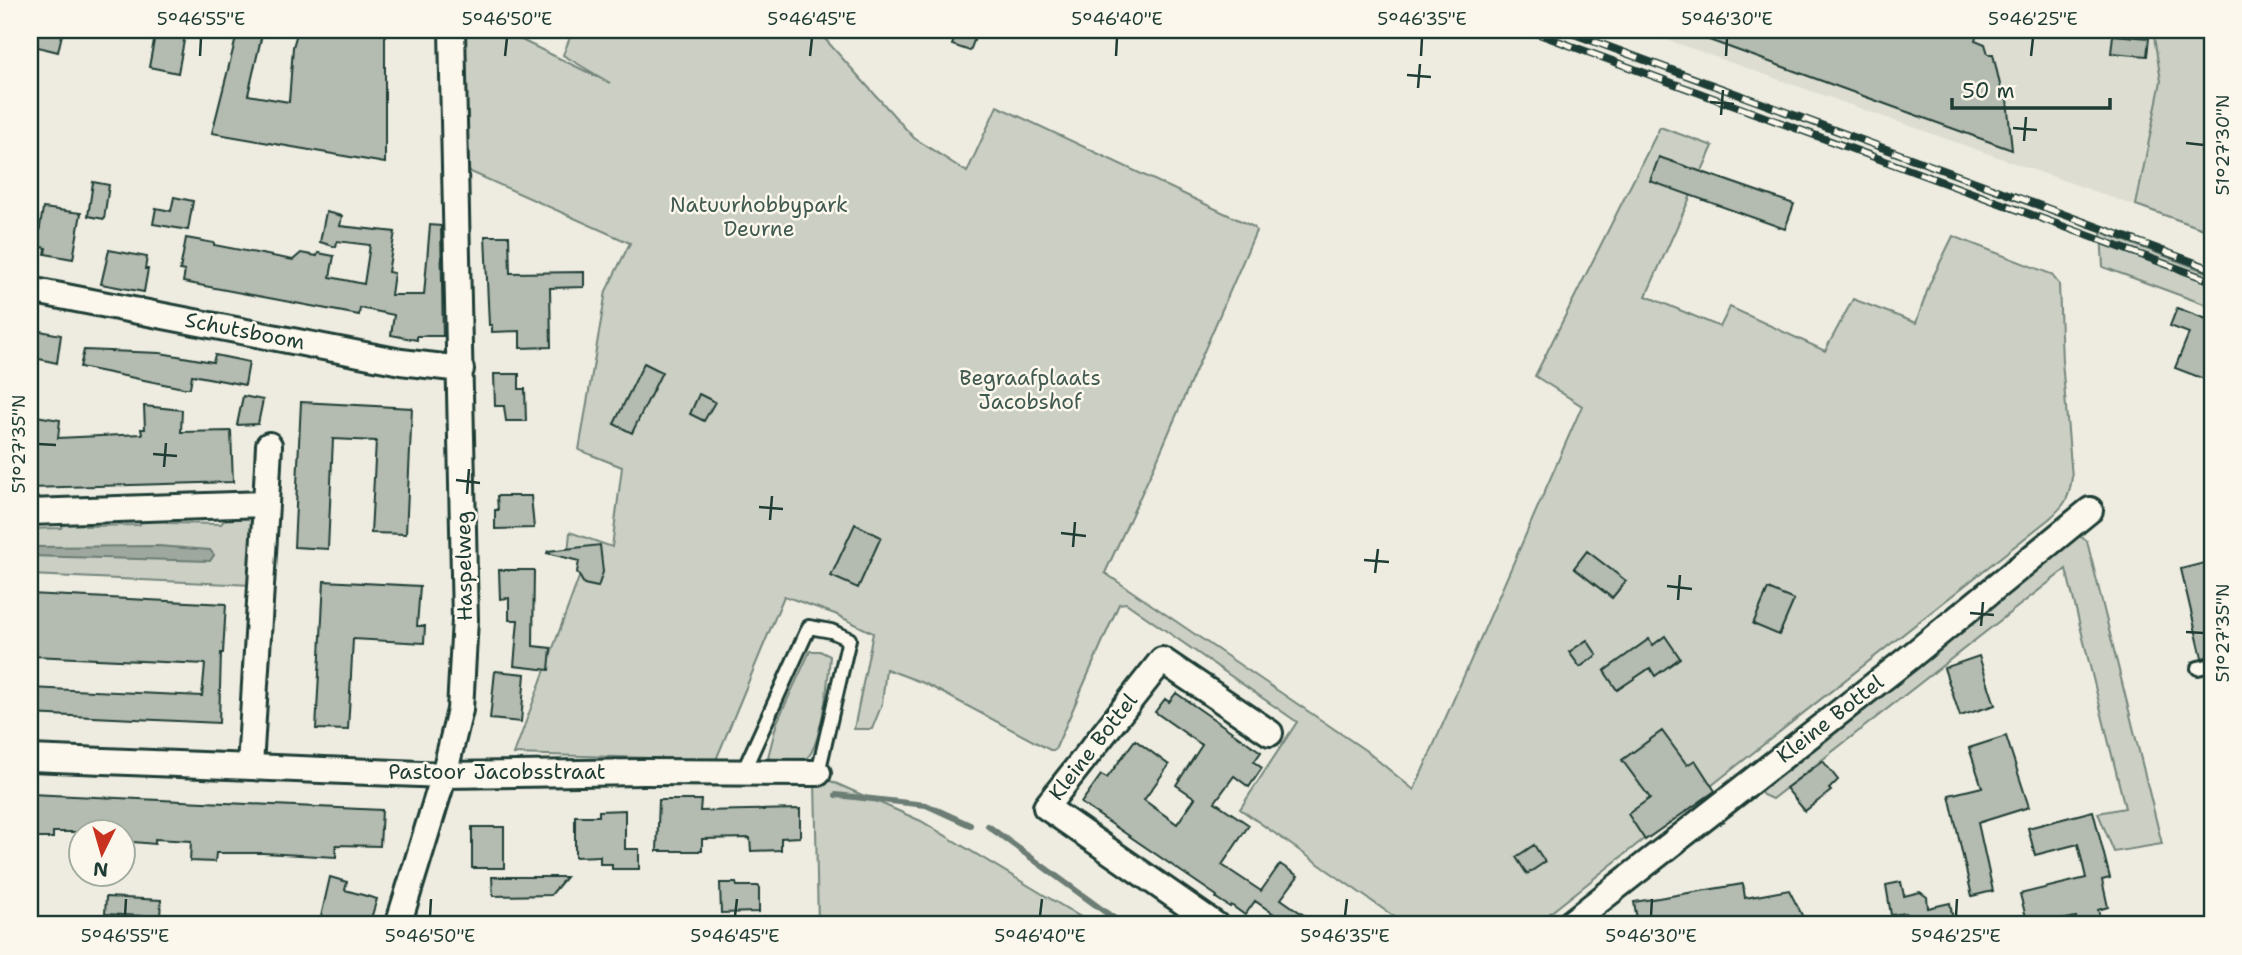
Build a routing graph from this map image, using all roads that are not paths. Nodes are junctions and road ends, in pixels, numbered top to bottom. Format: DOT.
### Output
graph roads {
  1 [pos="452,30"];
  2 [pos="30,290"];
  3 [pos="461,369"];
  4 [pos="269,445"];
  5 [pos="266,504"];
  6 [pos="2090,510"];
  7 [pos="30,512"];
  8 [pos="2212,666"];
  9 [pos="2198,668"];
  10 [pos="1270,733"];
  11 [pos="30,758"];
  12 [pos="250,766"];
  13 [pos="743,772"];
  14 [pos="818,773"];
  15 [pos="444,775"];
  16 [pos="398,925"];
  17 [pos="1216,925"];
  18 [pos="1568,925"];
  1 -- 3 [label="street, Haspelweg"];
  2 -- 3 [label="street, Schutsboom"];
  3 -- 15 [label="street, Haspelweg"];
  4 -- 5 [label="street"];
  5 -- 7 [label="street"];
  5 -- 12 [label="street"];
  6 -- 18 [label="street, Kleine Bottel"];
  8 -- 9 [label="lane"];
  10 -- 17 [label="street, Kleine Bottel"];
  11 -- 12 [label="street, Pastoor Jacobsstraat"];
  12 -- 15 [label="street, Pastoor Jacobsstraat"];
  13 -- 14 [label="street, Pastoor Jacobsstraat"];
  13 -- 14 [label="lane, Pastoor Jacobsstraat"];
  13 -- 15 [label="street, Pastoor Jacobsstraat"];
  15 -- 16 [label="street, Haspelweg"];
}
